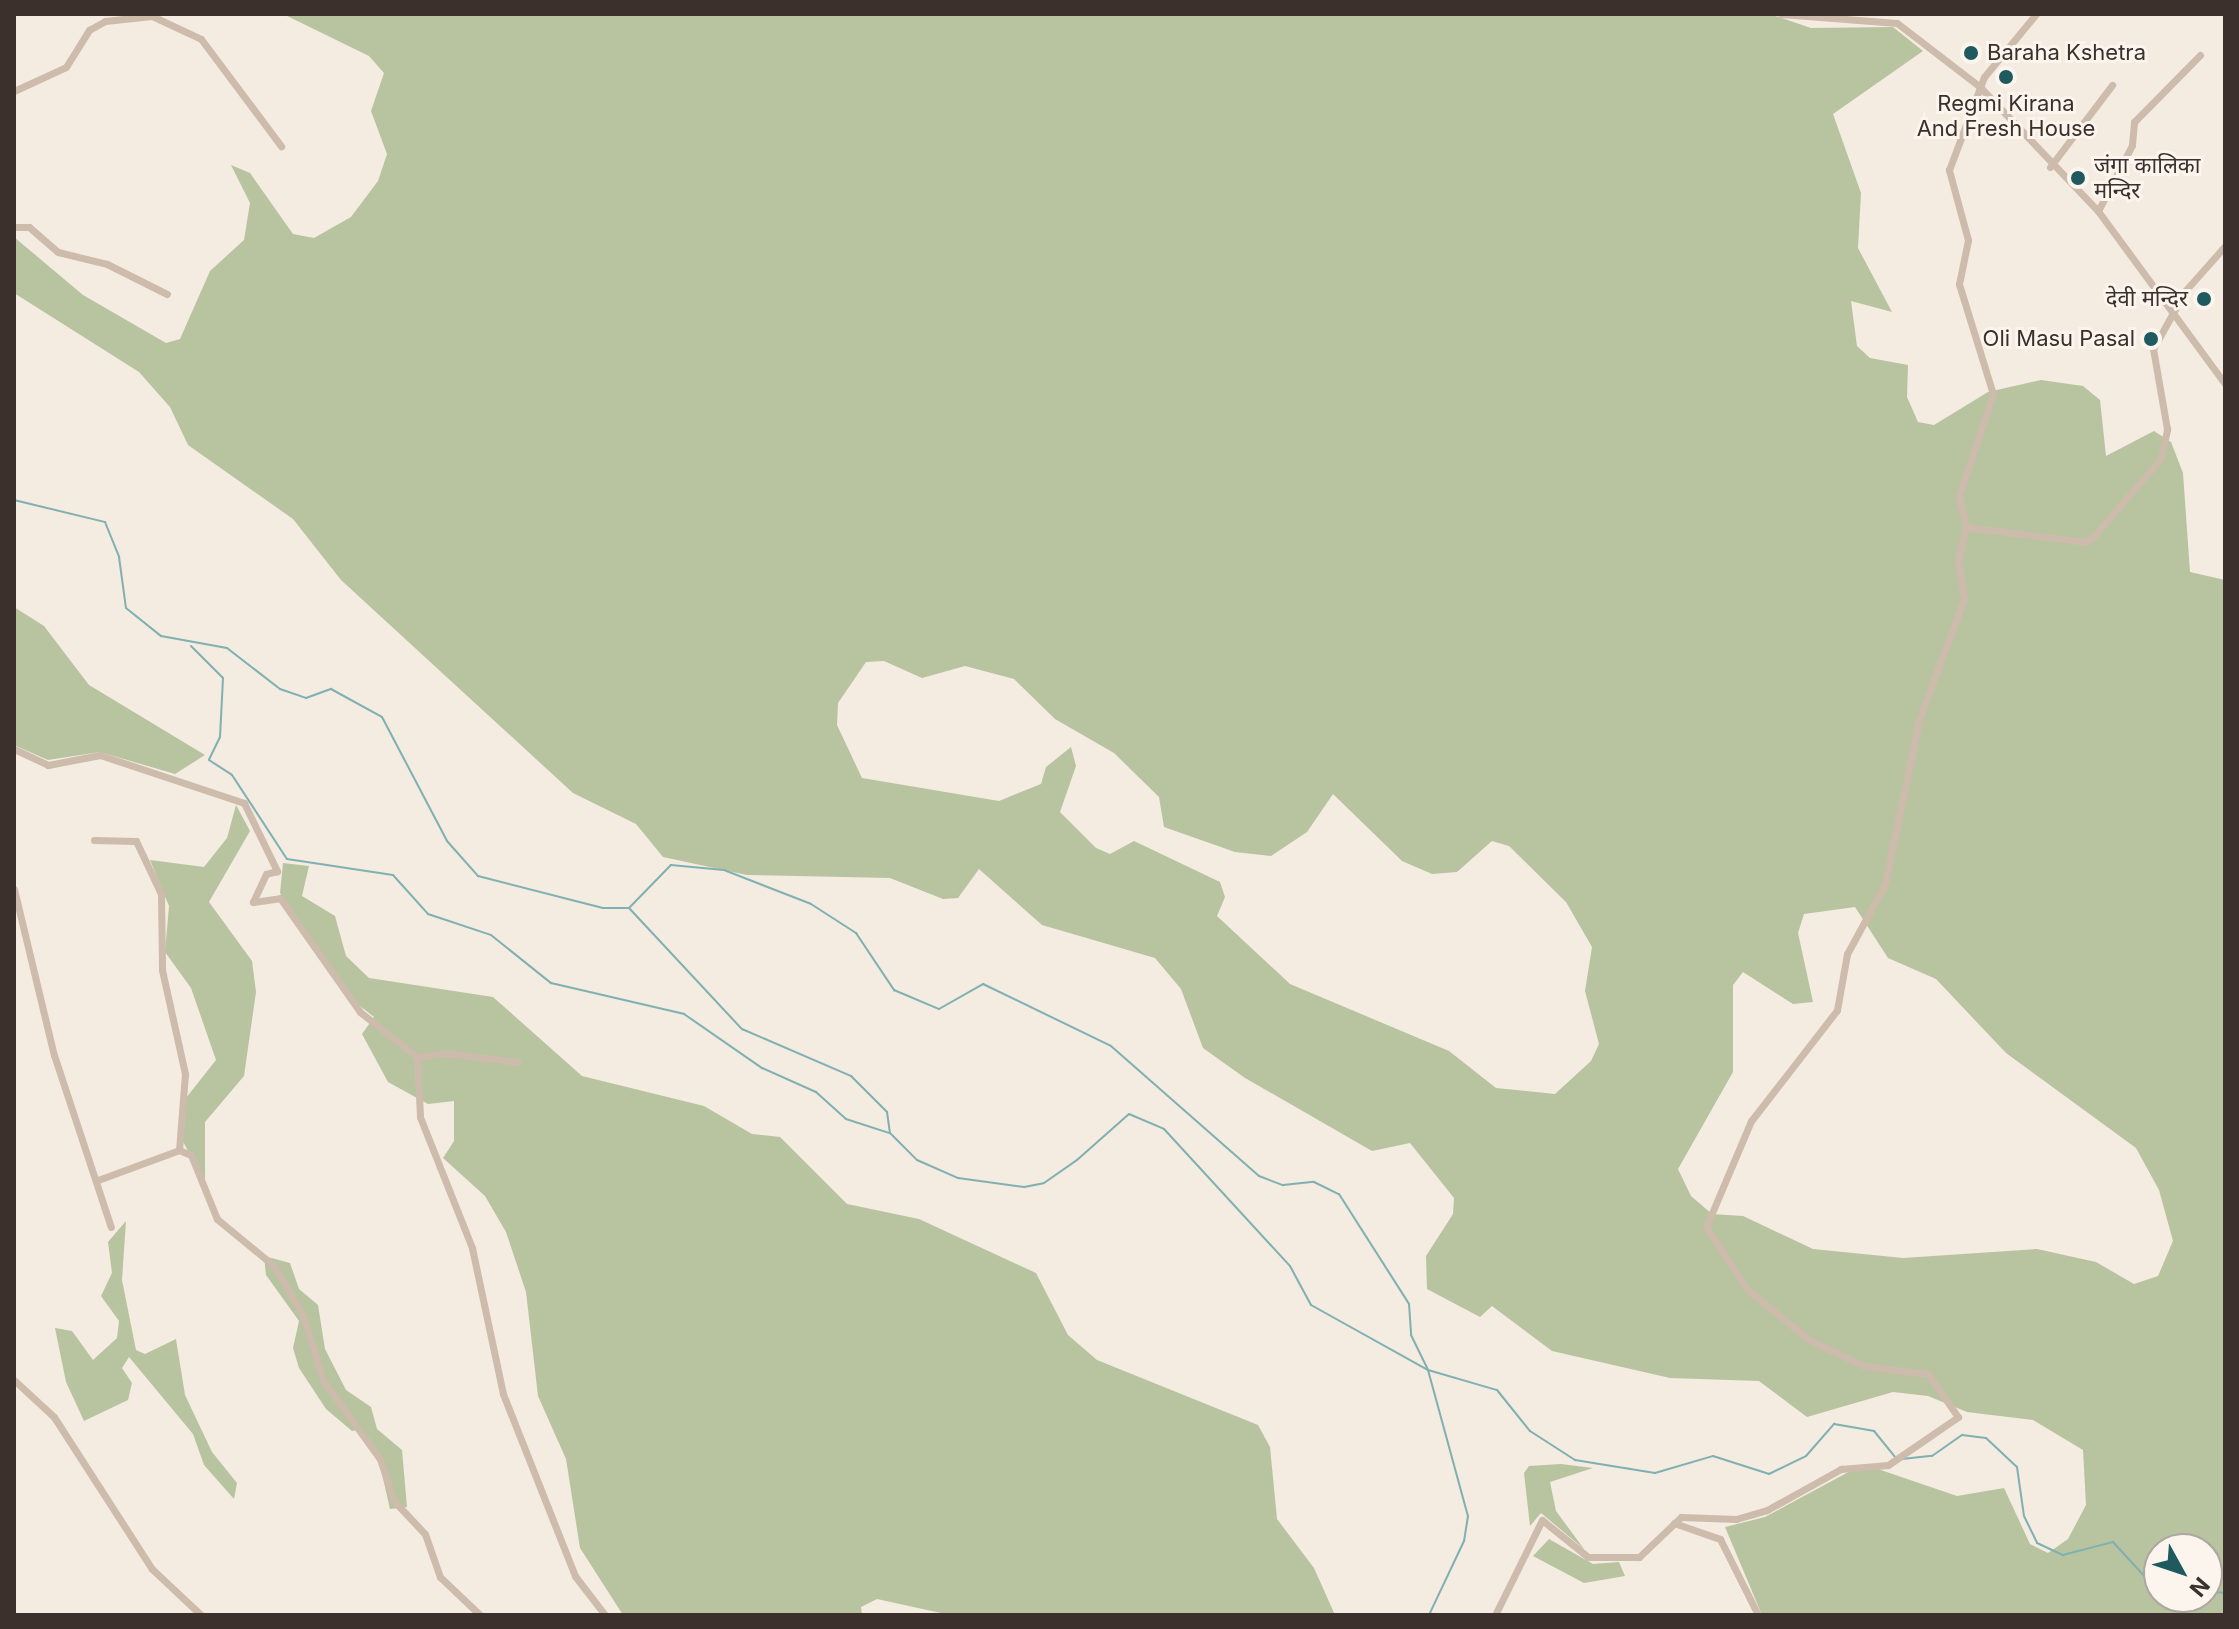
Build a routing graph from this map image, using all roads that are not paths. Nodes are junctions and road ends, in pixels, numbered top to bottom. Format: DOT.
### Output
graph roads {
  1 [pos="1781,14"];
  2 [pos="2036,14"];
  3 [pos="2200,55"];
  4 [pos="2112,85"];
  5 [pos="1980,87"];
  6 [pos="14,91"];
  7 [pos="281,146"];
  8 [pos="2050,167"];
  9 [pos="2098,211"];
  10 [pos="14,227"];
  11 [pos="2225,246"];
  12 [pos="167,294"];
  13 [pos="2176,308"];
  14 [pos="2225,384"];
  15 [pos="1966,527"];
  16 [pos="14,749"];
  17 [pos="94,840"];
  18 [pos="14,889"];
  19 [pos="417,1057"];
  20 [pos="517,1062"];
  21 [pos="179,1150"];
  22 [pos="98,1180"];
  23 [pos="111,1227"];
  24 [pos="14,1380"];
  25 [pos="1674,1523"];
  26 [pos="201,1615"];
  27 [pos="480,1615"];
  28 [pos="605,1615"];
  29 [pos="1495,1615"];
  30 [pos="1758,1615"];
  1 -- 5 [label="street"];
  2 -- 5 [label="street"];
  3 -- 9 [label="street"];
  4 -- 8 [label="street"];
  5 -- 8 [label="street"];
  5 -- 15 [label="street"];
  6 -- 7 [label="street"];
  8 -- 9 [label="street"];
  9 -- 13 [label="street"];
  10 -- 12 [label="street"];
  11 -- 13 [label="street"];
  13 -- 14 [label="street"];
  13 -- 15 [label="street"];
  15 -- 25 [label="street"];
  16 -- 19 [label="street"];
  17 -- 21 [label="street"];
  18 -- 22 [label="street"];
  19 -- 20 [label="street"];
  19 -- 28 [label="street"];
  21 -- 22 [label="street"];
  21 -- 27 [label="street"];
  22 -- 23 [label="street"];
  24 -- 26 [label="street"];
  25 -- 29 [label="street"];
  25 -- 30 [label="street"];
}
